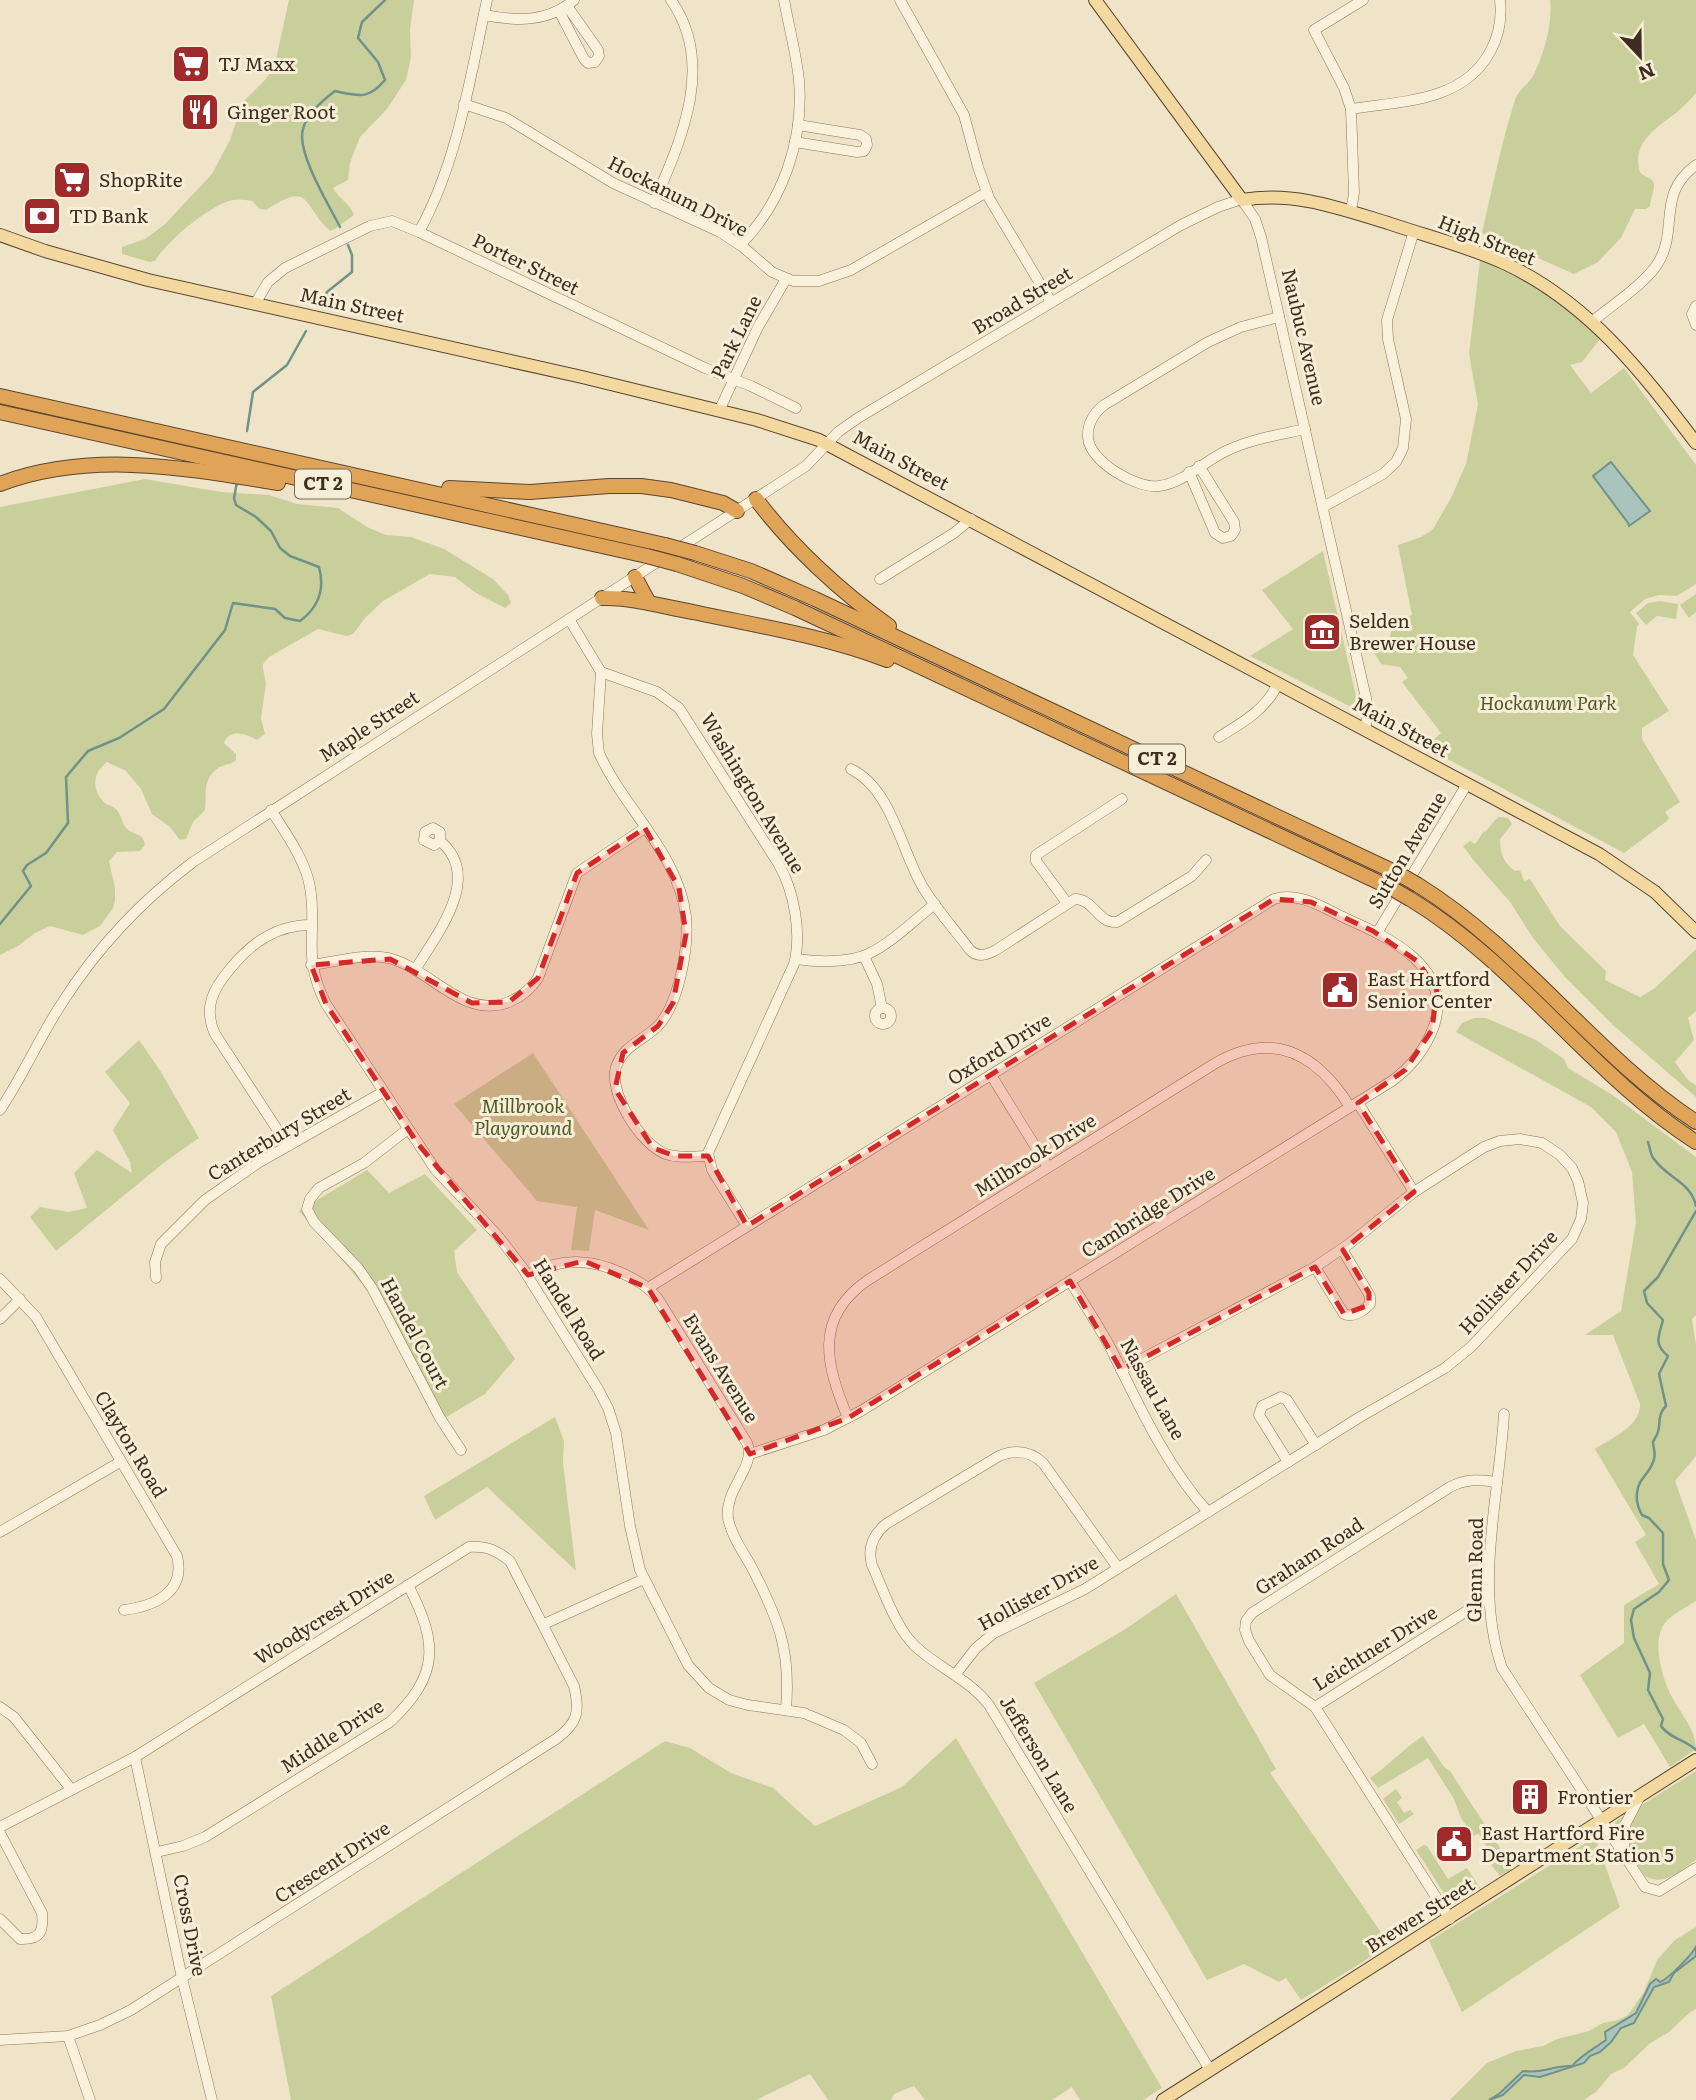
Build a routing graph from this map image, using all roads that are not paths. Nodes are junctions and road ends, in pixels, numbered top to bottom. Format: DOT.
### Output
graph roads {
  1 [pos="487,0"];
  2 [pos="671,0"];
  3 [pos="784,0"];
  4 [pos="900,0"];
  5 [pos="1095,0"];
  6 [pos="1363,0"];
  7 [pos="1500,0"];
  8 [pos="567,5"];
  9 [pos="484,15"];
  10 [pos="464,104"];
  11 [pos="1351,109"];
  12 [pos="798,125"];
  13 [pos="795,142"];
  14 [pos="1696,165"];
  15 [pos="987,192"];
  16 [pos="1242,200"];
  17 [pos="654,203"];
  18 [pos="1351,211"];
  19 [pos="419,232"];
  20 [pos="1414,232"];
  21 [pos="0,235"];
  22 [pos="740,245"];
  23 [pos="786,279"];
  24 [pos="1051,302"];
  25 [pos="255,304"];
  26 [pos="1696,306"];
  27 [pos="1279,317"];
  28 [pos="1593,321"];
  29 [pos="1696,325"];
  30 [pos="734,379"];
  31 [pos="0,396"];
  32 [pos="796,408"];
  33 [pos="719,411"];
  34 [pos="0,412"];
  35 [pos="1305,429"];
  36 [pos="1696,443"];
  37 [pos="827,444"];
  38 [pos="1199,466"];
  39 [pos="1189,472"];
  40 [pos="382,481"];
  41 [pos="0,484"];
  42 [pos="332,486"];
  43 [pos="756,499"];
  44 [pos="1322,507"];
  45 [pos="737,511"];
  46 [pos="971,519"];
  47 [pos="635,577"];
  48 [pos="880,579"];
  49 [pos="602,598"];
  50 [pos="649,603"];
  51 [pos="569,619"];
  52 [pos="915,646"];
  53 [pos="601,672"];
  54 [pos="942,676"];
  55 [pos="1278,683"];
  56 [pos="1365,730"];
  57 [pos="1219,737"];
  58 [pos="851,769"];
  59 [pos="1467,784"];
  60 [pos="1122,799"];
  61 [pos="271,810"];
  62 [pos="645,828"];
  63 [pos="440,841"];
  64 [pos="1206,860"];
  65 [pos="1067,903"];
  66 [pos="935,904"];
  67 [pos="310,925"];
  68 [pos="1696,932"];
  69 [pos="1377,933"];
  70 [pos="864,956"];
  71 [pos="796,959"];
  72 [pos="311,965"];
  73 [pos="415,970"];
  74 [pos="882,1008"];
  75 [pos="991,1075"];
  76 [pos="383,1092"];
  77 [pos="1354,1105"];
  78 [pos="0,1110"];
  79 [pos="1696,1122"];
  80 [pos="408,1129"];
  81 [pos="1696,1142"];
  82 [pos="288,1146"];
  83 [pos="708,1156"];
  84 [pos="1048,1167"];
  85 [pos="1414,1192"];
  86 [pos="747,1226"];
  87 [pos="1342,1249"];
  88 [pos="1315,1267"];
  89 [pos="528,1275"];
  90 [pos="156,1278"];
  91 [pos="0,1279"];
  92 [pos="1070,1281"];
  93 [pos="648,1288"];
  94 [pos="20,1299"];
  95 [pos="0,1319"];
  96 [pos="1121,1370"];
  97 [pos="1504,1414"];
  98 [pos="848,1418"];
  99 [pos="1316,1445"];
  100 [pos="461,1450"];
  101 [pos="750,1454"];
  102 [pos="120,1462"];
  103 [pos="1288,1462"];
  104 [pos="1497,1482"];
  105 [pos="1208,1512"];
  106 [pos="0,1532"];
  107 [pos="1118,1568"];
  108 [pos="644,1579"];
  109 [pos="408,1585"];
  110 [pos="1489,1597"];
  111 [pos="124,1610"];
  112 [pos="544,1624"];
  113 [pos="955,1675"];
  114 [pos="0,1707"];
  115 [pos="1315,1707"];
  116 [pos="786,1709"];
  117 [pos="135,1757"];
  118 [pos="1696,1760"];
  119 [pos="872,1764"];
  120 [pos="71,1789"];
  121 [pos="1639,1797"];
  122 [pos="1601,1822"];
  123 [pos="0,1827"];
  124 [pos="0,1833"];
  125 [pos="157,1852"];
  126 [pos="1624,1856"];
  127 [pos="1696,1868"];
  128 [pos="0,1919"];
  129 [pos="1450,1919"];
  130 [pos="182,1978"];
  131 [pos="68,2036"];
  132 [pos="0,2040"];
  133 [pos="1210,2070"];
  134 [pos="90,2100"];
  135 [pos="212,2100"];
  136 [pos="1163,2100"];
  1 -- 9 [label="street"];
  2 -- 17 [label="street"];
  3 -- 12 [label="street"];
  4 -- 15 [label="street"];
  5 -- 16 [label="main road, Naubuc Avenue"];
  6 -- 11 [label="street"];
  7 -- 11 [label="street"];
  8 -- 8 [label="street"];
  8 -- 9 [label="street"];
  9 -- 10 [label="street"];
  10 -- 17 [label="street, Hockanum Drive"];
  10 -- 19 [label="street"];
  11 -- 18 [label="street"];
  12 -- 13 [label="street"];
  12 -- 13 [label="street"];
  13 -- 22 [label="street"];
  14 -- 28 [label="street"];
  15 -- 23 [label="street"];
  15 -- 24 [label="street"];
  16 -- 18 [label="main road, High Street"];
  16 -- 24 [label="street, Broad Street"];
  16 -- 27 [label="street, Naubuc Avenue"];
  17 -- 22 [label="street, Hockanum Drive"];
  18 -- 20 [label="main road, High Street"];
  19 -- 25 [label="street, Porter Street"];
  19 -- 30 [label="street, Porter Street"];
  20 -- 28 [label="main road, High Street"];
  20 -- 44 [label="street"];
  21 -- 25 [label="main road, Main Street"];
  22 -- 23 [label="street, Hockanum Drive"];
  23 -- 30 [label="street, Park Lane"];
  24 -- 37 [label="street, Broad Street"];
  25 -- 33 [label="main road, Main Street"];
  26 -- 29 [label="street"];
  27 -- 35 [label="street, Naubuc Avenue"];
  27 -- 39 [label="street"];
  28 -- 36 [label="main road, High Street"];
  30 -- 32 [label="street, Porter Street"];
  30 -- 33 [label="street, Park Lane"];
  31 -- 40 [label="highway, CT 2"];
  33 -- 37 [label="main road, Main Street"];
  34 -- 42 [label="highway, CT 2"];
  35 -- 38 [label="street"];
  35 -- 44 [label="street, Naubuc Avenue"];
  37 -- 43 [label="street, Maple Street"];
  37 -- 46 [label="main road, Main Street"];
  38 -- 39 [label="street"];
  38 -- 39 [label="street"];
  40 -- 45 [label="highway"];
  40 -- 52 [label="highway, CT 2, bridge"];
  41 -- 42 [label="highway"];
  42 -- 54 [label="highway, CT 2, bridge"];
  43 -- 45 [label="street, Maple Street"];
  43 -- 52 [label="highway"];
  44 -- 56 [label="street, Naubuc Avenue"];
  45 -- 47 [label="street, Maple Street"];
  46 -- 48 [label="street"];
  46 -- 55 [label="main road, Main Street"];
  47 -- 49 [label="street, Maple Street"];
  47 -- 50 [label="highway"];
  49 -- 50 [label="highway"];
  49 -- 51 [label="street, Maple Street"];
  50 -- 54 [label="highway"];
  51 -- 53 [label="street"];
  51 -- 61 [label="street, Maple Street"];
  52 -- 79 [label="highway, CT 2, bridge"];
  53 -- 62 [label="street"];
  53 -- 71 [label="street, Washington Avenue"];
  54 -- 81 [label="highway, CT 2, bridge"];
  55 -- 56 [label="main road, Main Street"];
  55 -- 57 [label="street"];
  56 -- 59 [label="main road, Main Street"];
  58 -- 66 [label="street"];
  59 -- 68 [label="main road, Main Street"];
  59 -- 69 [label="street, Sutton Avenue"];
  60 -- 65 [label="street"];
  61 -- 67 [label="street, Handel Road"];
  61 -- 78 [label="street, Maple Street"];
  62 -- 73 [label="street"];
  62 -- 83 [label="street"];
  63 -- 73 [label="street"];
  64 -- 65 [label="street"];
  65 -- 66 [label="street"];
  66 -- 70 [label="street"];
  67 -- 72 [label="street, Handel Road"];
  67 -- 82 [label="street"];
  69 -- 75 [label="street, Oxford Drive"];
  69 -- 77 [label="street, Cambridge Drive"];
  70 -- 71 [label="street"];
  70 -- 74 [label="street"];
  71 -- 83 [label="street, Washington Avenue"];
  72 -- 73 [label="street"];
  72 -- 76 [label="street, Handel Road"];
  75 -- 84 [label="street"];
  75 -- 86 [label="street, Oxford Drive"];
  76 -- 80 [label="street, Handel Road"];
  76 -- 82 [label="street, Canterbury Street"];
  77 -- 84 [label="street, Milbrook Drive"];
  77 -- 85 [label="street, Milbrook Drive"];
  77 -- 92 [label="street, Cambridge Drive"];
  80 -- 89 [label="street, Handel Road"];
  80 -- 100 [label="street, Handel Court"];
  82 -- 90 [label="street, Canterbury Street"];
  83 -- 86 [label="street"];
  84 -- 98 [label="street, Milbrook Drive"];
  85 -- 87 [label="street, Hollister Drive"];
  85 -- 99 [label="street, Hollister Drive"];
  86 -- 93 [label="street, Oxford Drive"];
  87 -- 88 [label="street, Hollister Drive"];
  87 -- 88 [label="street"];
  88 -- 96 [label="street, Hollister Drive"];
  89 -- 93 [label="street, Evans Avenue"];
  89 -- 108 [label="street, Handel Road"];
  91 -- 94 [label="street, Clayton Road"];
  92 -- 96 [label="street, Nassau Lane"];
  92 -- 98 [label="street, Cambridge Drive"];
  93 -- 101 [label="street, Evans Avenue"];
  94 -- 95 [label="street"];
  94 -- 102 [label="street, Clayton Road"];
  96 -- 105 [label="street, Nassau Lane"];
  97 -- 104 [label="street, Glenn Road"];
  98 -- 101 [label="street, Cambridge Drive"];
  99 -- 103 [label="street, Hollister Drive"];
  99 -- 103 [label="street"];
  101 -- 116 [label="street, Evans Avenue"];
  102 -- 106 [label="street"];
  102 -- 111 [label="street, Clayton Road"];
  103 -- 105 [label="street, Hollister Drive"];
  104 -- 110 [label="street, Glenn Road"];
  104 -- 115 [label="street, Graham Road"];
  105 -- 107 [label="street, Hollister Drive"];
  107 -- 113 [label="street, Hollister Drive"];
  107 -- 113 [label="street, Jefferson Lane"];
  108 -- 112 [label="street"];
  108 -- 116 [label="street, Handel Road"];
  109 -- 112 [label="street, Woodycrest Drive"];
  109 -- 117 [label="street, Woodycrest Drive"];
  109 -- 125 [label="street, Middle Drive"];
  110 -- 115 [label="street, Leichtner Drive"];
  110 -- 122 [label="street, Glenn Road"];
  112 -- 130 [label="street, Crescent Drive"];
  113 -- 133 [label="street, Jefferson Lane"];
  114 -- 120 [label="street"];
  115 -- 129 [label="street, Graham Road"];
  116 -- 119 [label="street, Handel Road"];
  117 -- 120 [label="street, Woodycrest Drive"];
  117 -- 125 [label="street, Cross Drive"];
  118 -- 121 [label="main road, Brewer Street"];
  120 -- 123 [label="street, Woodycrest Drive"];
  121 -- 122 [label="main road, Brewer Street"];
  121 -- 126 [label="street"];
  122 -- 126 [label="street, Glenn Road"];
  122 -- 129 [label="main road, Brewer Street"];
  124 -- 128 [label="street"];
  125 -- 130 [label="street, Cross Drive"];
  126 -- 127 [label="street, Glenn Road"];
  129 -- 133 [label="main road, Brewer Street"];
  130 -- 131 [label="street, Crescent Drive"];
  130 -- 135 [label="street, Cross Drive"];
  131 -- 132 [label="street, Crescent Drive"];
  131 -- 134 [label="street"];
  133 -- 136 [label="main road, Brewer Street"];
}
